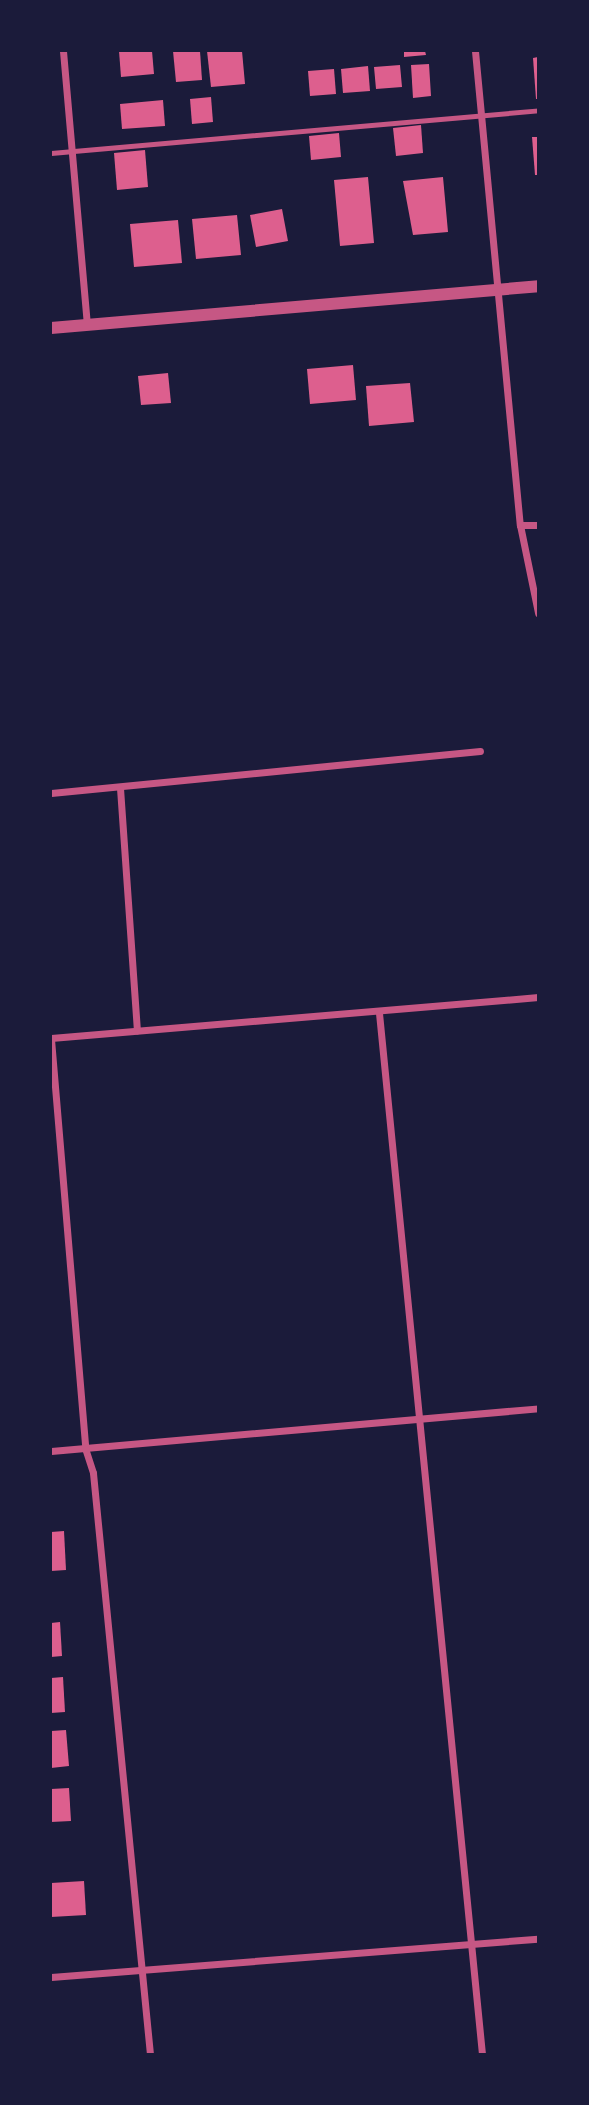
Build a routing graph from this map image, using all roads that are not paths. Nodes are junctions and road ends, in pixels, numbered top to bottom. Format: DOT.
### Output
graph roads {
  1 [pos="63,51"];
  2 [pos="475,51"];
  3 [pos="538,110"];
  4 [pos="481,115"];
  5 [pos="72,151"];
  6 [pos="51,153"];
  7 [pos="538,286"];
  8 [pos="497,290"];
  9 [pos="87,324"];
  10 [pos="51,328"];
  11 [pos="538,524"];
  12 [pos="520,526"];
  13 [pos="538,613"];
  14 [pos="480,751"];
  15 [pos="120,788"];
  16 [pos="51,793"];
  17 [pos="538,998"];
  18 [pos="379,1013"];
  19 [pos="137,1030"];
  20 [pos="51,1039"];
  21 [pos="538,1408"];
  22 [pos="419,1419"];
  23 [pos="85,1448"];
  24 [pos="51,1451"];
  25 [pos="538,1939"];
  26 [pos="472,1945"];
  27 [pos="140,1970"];
  28 [pos="51,1977"];
  29 [pos="150,2054"];
  30 [pos="482,2054"];
  1 -- 5 [label="street"];
  2 -- 4 [label="street"];
  3 -- 4 [label="lane"];
  4 -- 5 [label="lane"];
  4 -- 8 [label="street"];
  5 -- 6 [label="lane"];
  5 -- 9 [label="street"];
  7 -- 8 [label="street"];
  8 -- 9 [label="street"];
  8 -- 12 [label="street"];
  9 -- 10 [label="street"];
  11 -- 12 [label="street"];
  12 -- 13 [label="street"];
  14 -- 15 [label="street"];
  15 -- 16 [label="street"];
  15 -- 19 [label="street"];
  17 -- 18 [label="street"];
  18 -- 19 [label="street"];
  18 -- 22 [label="street"];
  19 -- 20 [label="street"];
  20 -- 23 [label="street"];
  21 -- 22 [label="street"];
  22 -- 23 [label="street"];
  22 -- 26 [label="street"];
  23 -- 24 [label="street"];
  23 -- 27 [label="street"];
  25 -- 26 [label="street"];
  26 -- 27 [label="street"];
  26 -- 30 [label="street"];
  27 -- 28 [label="street"];
  27 -- 29 [label="street"];
}
